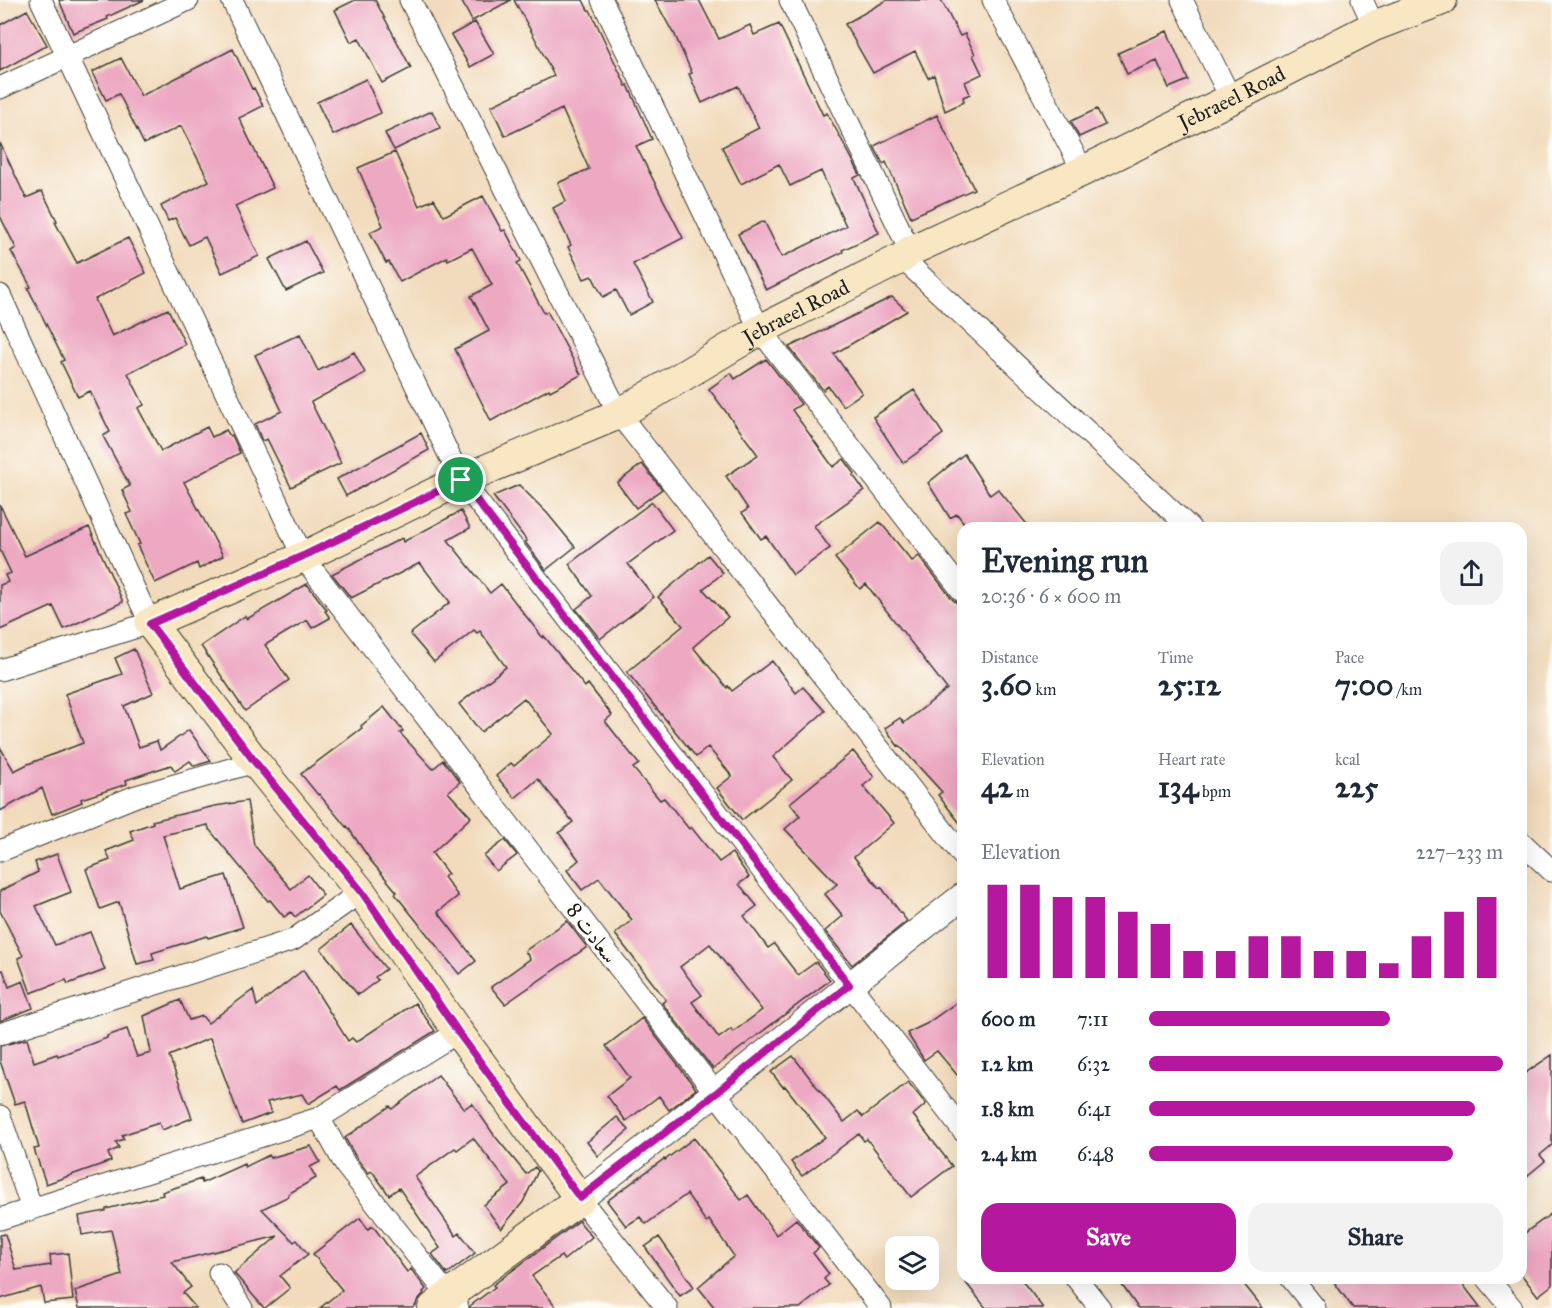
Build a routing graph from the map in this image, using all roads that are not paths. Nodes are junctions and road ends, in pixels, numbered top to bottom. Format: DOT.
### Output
graph roads {
  1 [pos="41,0"];
  2 [pos="188,0"];
  3 [pos="232,0"];
  4 [pos="410,0"];
  5 [pos="602,0"];
  6 [pos="790,0"];
  7 [pos="993,0"];
  8 [pos="1182,0"];
  9 [pos="1442,0"];
  10 [pos="1368,13"];
  11 [pos="68,56"];
  12 [pos="0,88"];
  13 [pos="1231,99"];
  14 [pos="1083,171"];
  15 [pos="906,255"];
  16 [pos="0,295"];
  17 [pos="760,330"];
  18 [pos="619,414"];
  19 [pos="461,480"];
  20 [pos="1184,522"];
  21 [pos="303,556"];
  22 [pos="957,584"];
  23 [pos="150,624"];
  24 [pos="0,670"];
  25 [pos="255,762"];
  26 [pos="957,848"];
  27 [pos="1527,848"];
  28 [pos="0,851"];
  29 [pos="1552,871"];
  30 [pos="362,892"];
  31 [pos="957,901"];
  32 [pos="849,985"];
  33 [pos="458,1032"];
  34 [pos="0,1034"];
  35 [pos="715,1094"];
  36 [pos="0,1116"];
  37 [pos="319,1118"];
  38 [pos="957,1123"];
  39 [pos="580,1198"];
  40 [pos="32,1209"];
  41 [pos="0,1219"];
  42 [pos="219,1273"];
  43 [pos="1082,1284"];
  44 [pos="1296,1284"];
  45 [pos="1492,1284"];
  46 [pos="446,1304"];
  47 [pos="242,1308"];
  48 [pos="667,1308"];
  49 [pos="882,1308"];
  50 [pos="1100,1308"];
  51 [pos="1314,1308"];
  52 [pos="1512,1308"];
  1 -- 11 [label="street, سعادت 8"];
  2 -- 11 [label="street"];
  3 -- 19 [label="street"];
  4 -- 18 [label="street"];
  5 -- 17 [label="street"];
  6 -- 15 [label="street"];
  7 -- 14 [label="street"];
  8 -- 13 [label="street"];
  9 -- 10 [label="main road, Jebraeel Road"];
  10 -- 13 [label="main road, Jebraeel Road"];
  11 -- 12 [label="street"];
  11 -- 21 [label="street, سعادت 8"];
  13 -- 14 [label="main road, Jebraeel Road"];
  14 -- 15 [label="main road, Jebraeel Road"];
  15 -- 17 [label="main road, Jebraeel Road"];
  15 -- 20 [label="street"];
  16 -- 23 [label="street"];
  17 -- 18 [label="main road, Jebraeel Road"];
  17 -- 22 [label="street"];
  18 -- 19 [label="main road, Jebraeel Road"];
  18 -- 26 [label="street"];
  19 -- 21 [label="main road, Jebraeel Road"];
  19 -- 32 [label="street"];
  21 -- 23 [label="main road, Jebraeel Road"];
  21 -- 35 [label="street, سعادت 8"];
  23 -- 24 [label="street"];
  23 -- 25 [label="main road"];
  25 -- 28 [label="street"];
  25 -- 30 [label="main road"];
  27 -- 29 [label="street"];
  30 -- 33 [label="main road"];
  30 -- 34 [label="street"];
  31 -- 32 [label="street"];
  32 -- 35 [label="street"];
  32 -- 38 [label="street"];
  33 -- 37 [label="street"];
  33 -- 39 [label="main road"];
  35 -- 39 [label="street"];
  35 -- 49 [label="street, سعادت 8"];
  36 -- 40 [label="street"];
  37 -- 40 [label="street"];
  37 -- 46 [label="street"];
  39 -- 46 [label="main road"];
  39 -- 48 [label="street"];
  40 -- 41 [label="street"];
  42 -- 47 [label="street"];
  43 -- 50 [label="street"];
  44 -- 51 [label="street"];
  45 -- 52 [label="street"];
}
